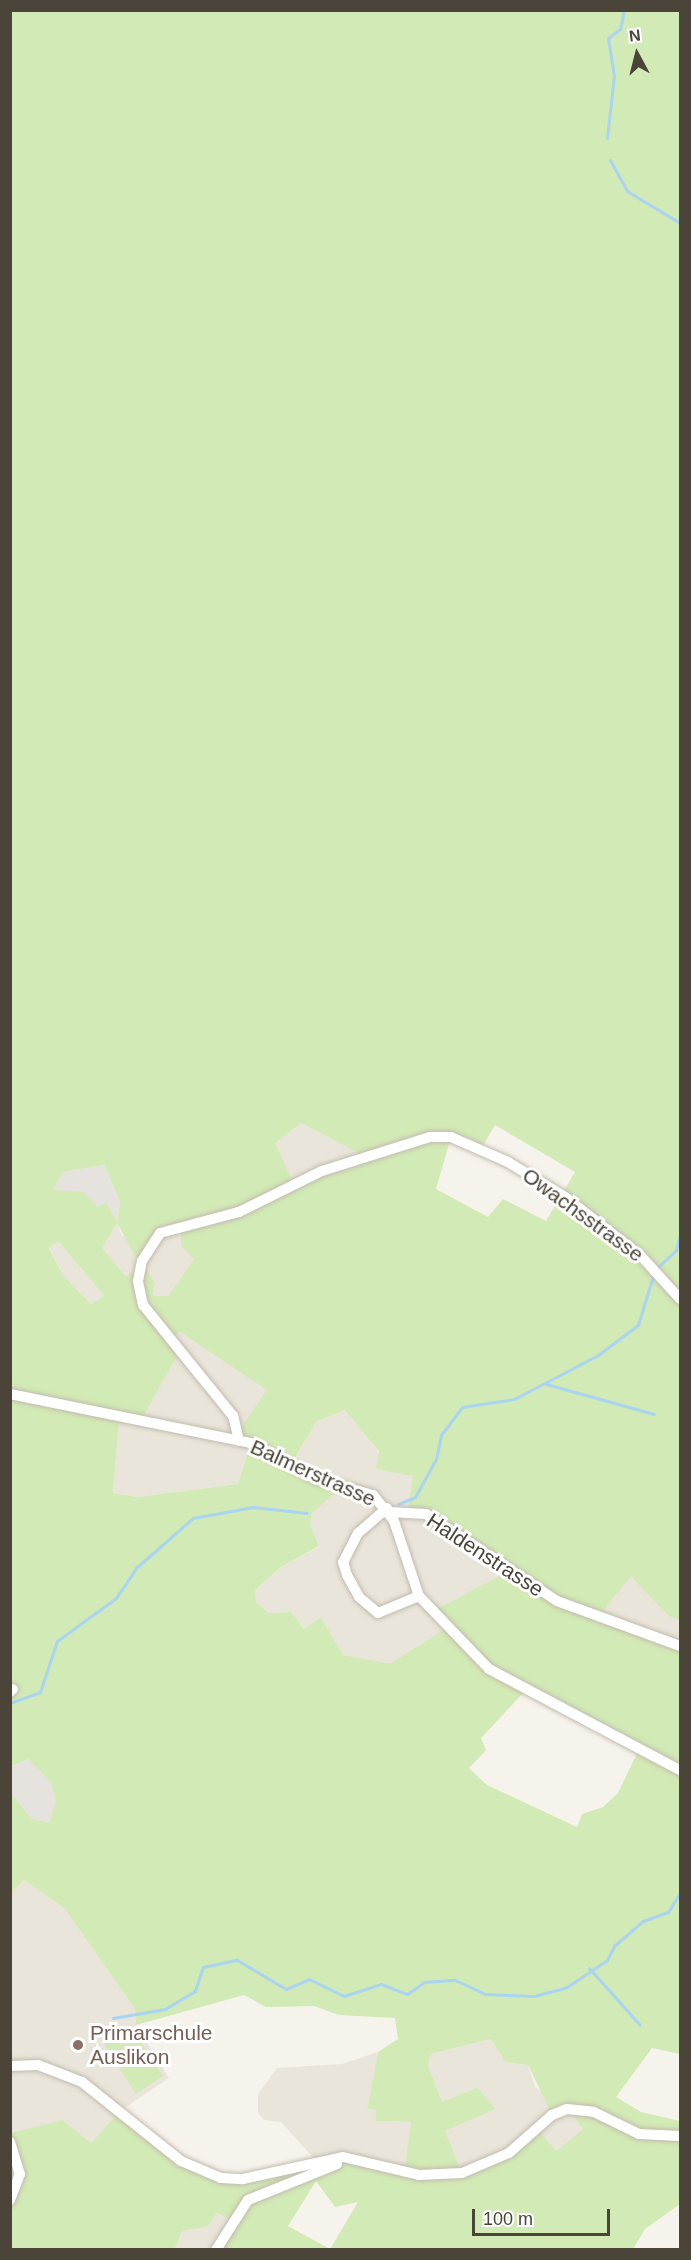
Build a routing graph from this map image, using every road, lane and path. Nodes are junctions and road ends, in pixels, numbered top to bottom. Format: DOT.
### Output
graph roads {
  1 [pos="681,1299"];
  2 [pos="10,1394"];
  3 [pos="239,1441"];
  4 [pos="388,1510"];
  5 [pos="419,1596"];
  6 [pos="681,1646"];
  7 [pos="681,1770"];
  8 [pos="10,2066"];
  9 [pos="681,2136"];
  10 [pos="10,2142"];
  11 [pos="343,2157"];
  12 [pos="10,2200"];
  13 [pos="216,2250"];
  1 -- 3 [label="street, Owachsstrasse"];
  2 -- 3 [label="street, Balmerstrasse"];
  3 -- 4 [label="street, Balmerstrasse"];
  4 -- 5 [label="street, Balmerstrasse"];
  4 -- 5 [label="street"];
  4 -- 6 [label="street, Haldenstrasse"];
  5 -- 7 [label="street, Balmerstrasse"];
  8 -- 11 [label="street"];
  9 -- 11 [label="street"];
  10 -- 12 [label="street"];
  11 -- 13 [label="street"];
}
